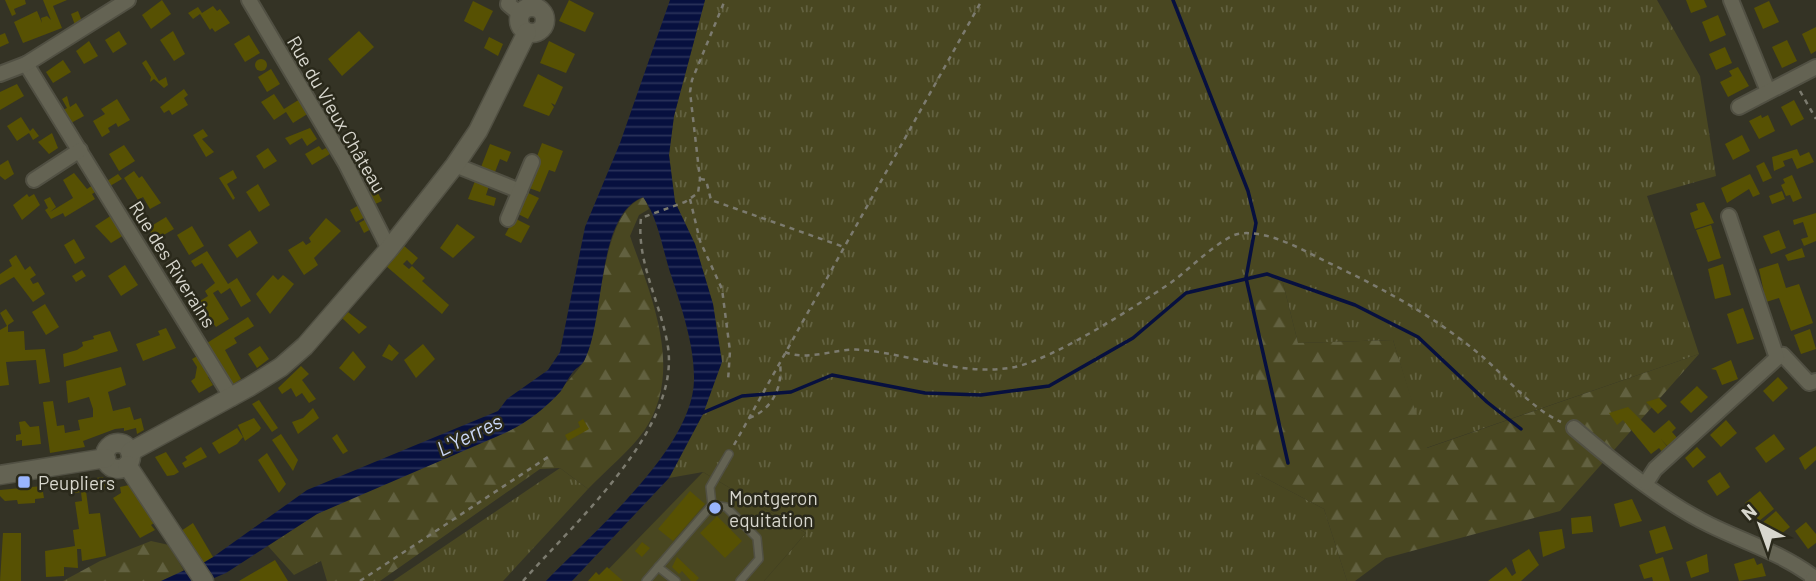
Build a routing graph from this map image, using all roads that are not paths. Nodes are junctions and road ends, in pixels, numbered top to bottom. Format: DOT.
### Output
graph roads {
  1 [pos="128,0"];
  2 [pos="248,0"];
  3 [pos="509,0"];
  4 [pos="1731,0"];
  5 [pos="542,5"];
  6 [pos="520,14"];
  7 [pos="527,32"];
  8 [pos="26,64"];
  9 [pos="1816,67"];
  10 [pos="0,74"];
  11 [pos="1768,91"];
  12 [pos="1739,107"];
  13 [pos="80,150"];
  14 [pos="532,162"];
  15 [pos="455,165"];
  16 [pos="34,180"];
  17 [pos="520,191"];
  18 [pos="1729,216"];
  19 [pos="508,219"];
  20 [pos="389,249"];
  21 [pos="1777,358"];
  22 [pos="1816,382"];
  23 [pos="232,398"];
  24 [pos="1574,428"];
  25 [pos="729,454"];
  26 [pos="129,459"];
  27 [pos="0,475"];
  28 [pos="1646,484"];
  29 [pos="712,505"];
  30 [pos="658,567"];
  31 [pos="1815,580"];
  32 [pos="204,581"];
  33 [pos="646,581"];
  34 [pos="676,581"];
  35 [pos="740,581"];
  1 -- 8 [label="street"];
  2 -- 20 [label="street, Rue du Vieux Château"];
  3 -- 6 [label="street"];
  4 -- 11 [label="street"];
  5 -- 6 [label="street"];
  5 -- 7 [label="street"];
  6 -- 7 [label="street"];
  7 -- 15 [label="street"];
  8 -- 10 [label="street"];
  8 -- 13 [label="street, Rue des Riverains"];
  9 -- 11 [label="street"];
  11 -- 12 [label="street"];
  13 -- 16 [label="street"];
  13 -- 23 [label="street, Rue des Riverains"];
  14 -- 17 [label="street"];
  15 -- 17 [label="street"];
  15 -- 20 [label="street"];
  17 -- 19 [label="street"];
  18 -- 21 [label="street"];
  20 -- 23 [label="street"];
  21 -- 22 [label="street"];
  21 -- 28 [label="street"];
  23 -- 26 [label="street"];
  24 -- 28 [label="street"];
  25 -- 29 [label="lane"];
  26 -- 27 [label="street"];
  26 -- 32 [label="street"];
  28 -- 31 [label="street"];
  29 -- 30 [label="lane"];
  29 -- 35 [label="lane"];
  30 -- 33 [label="lane"];
  30 -- 34 [label="lane"];
}
